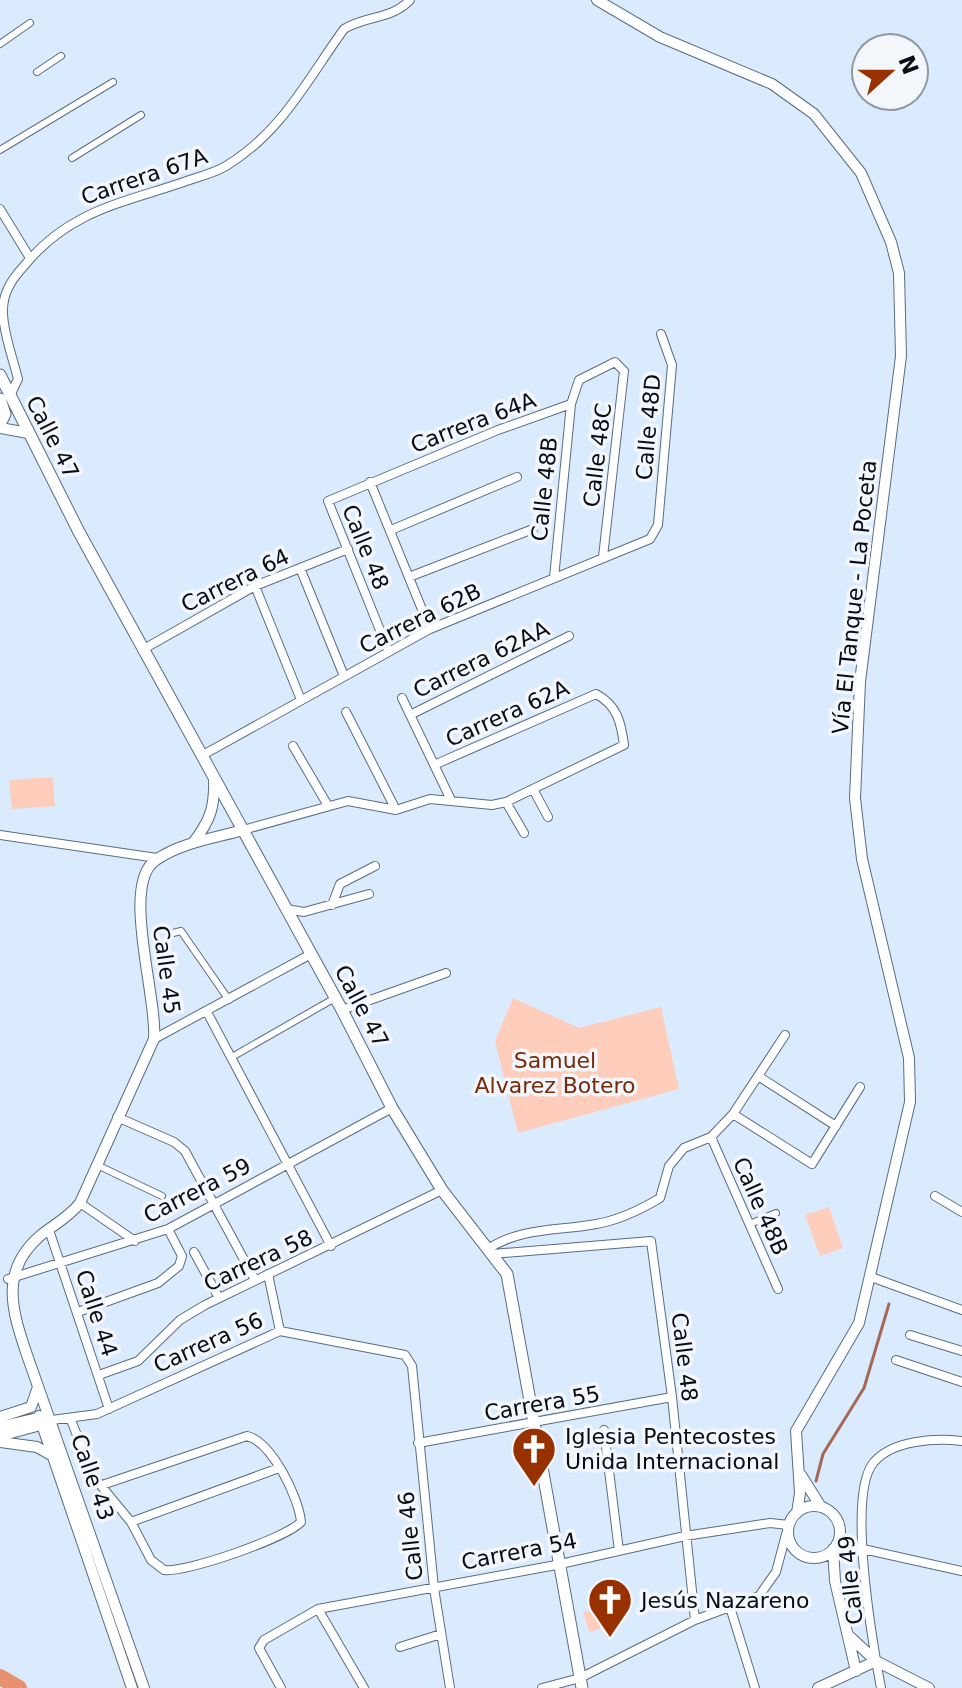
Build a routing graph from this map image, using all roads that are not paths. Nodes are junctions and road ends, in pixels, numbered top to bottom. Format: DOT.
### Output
graph roads {
  1 [pos="410,0"];
  2 [pos="597,0"];
  3 [pos="30,23"];
  4 [pos="0,44"];
  5 [pos="61,56"];
  6 [pos="37,72"];
  7 [pos="113,82"];
  8 [pos="141,115"];
  9 [pos="0,150"];
  10 [pos="72,158"];
  11 [pos="0,209"];
  12 [pos="30,258"];
  13 [pos="661,334"];
  14 [pos="615,362"];
  15 [pos="0,375"];
  16 [pos="5,397"];
  17 [pos="571,404"];
  18 [pos="0,426"];
  19 [pos="28,433"];
  20 [pos="517,477"];
  21 [pos="370,482"];
  22 [pos="328,501"];
  23 [pos="658,525"];
  24 [pos="533,529"];
  25 [pos="391,530"];
  26 [pos="348,549"];
  27 [pos="603,557"];
  28 [pos="300,568"];
  29 [pos="409,577"];
  30 [pos="554,578"];
  31 [pos="255,586"];
  32 [pos="430,629"];
  33 [pos="569,636"];
  34 [pos="142,650"];
  35 [pos="388,650"];
  36 [pos="344,676"];
  37 [pos="402,698"];
  38 [pos="301,700"];
  39 [pos="346,712"];
  40 [pos="410,715"];
  41 [pos="293,746"];
  42 [pos="201,756"];
  43 [pos="434,765"];
  44 [pos="214,779"];
  45 [pos="533,789"];
  46 [pos="450,798"];
  47 [pos="506,802"];
  48 [pos="327,804"];
  49 [pos="396,810"];
  50 [pos="548,817"];
  51 [pos="243,830"];
  52 [pos="524,833"];
  53 [pos="0,835"];
  54 [pos="193,843"];
  55 [pos="141,857"];
  56 [pos="157,858"];
  57 [pos="375,866"];
  58 [pos="146,869"];
  59 [pos="369,894"];
  60 [pos="332,905"];
  61 [pos="286,909"];
  62 [pos="304,912"];
  63 [pos="293,922"];
  64 [pos="169,934"];
  65 [pos="311,954"];
  66 [pos="446,973"];
  67 [pos="335,998"];
  68 [pos="229,1000"];
  69 [pos="342,1010"];
  70 [pos="207,1012"];
  71 [pos="785,1035"];
  72 [pos="154,1039"];
  73 [pos="232,1057"];
  74 [pos="758,1076"];
  75 [pos="860,1087"];
  76 [pos="392,1108"];
  77 [pos="733,1114"];
  78 [pos="117,1117"];
  79 [pos="836,1126"];
  80 [pos="711,1137"];
  81 [pos="288,1163"];
  82 [pos="97,1165"];
  83 [pos="442,1190"];
  84 [pos="162,1196"];
  85 [pos="935,1196"];
  86 [pos="80,1203"];
  87 [pos="215,1205"];
  88 [pos="962,1212"];
  89 [pos="776,1213"];
  90 [pos="750,1224"];
  91 [pos="168,1229"];
  92 [pos="49,1230"];
  93 [pos="135,1241"];
  94 [pos="331,1246"];
  95 [pos="194,1252"];
  96 [pos="493,1252"];
  97 [pos="62,1263"];
  98 [pos="268,1274"];
  99 [pos="871,1277"];
  100 [pos="8,1279"];
  101 [pos="255,1280"];
  102 [pos="778,1289"];
  103 [pos="219,1298"];
  104 [pos="962,1310"];
  105 [pos="78,1312"];
  106 [pos="280,1331"];
  107 [pos="910,1335"];
  108 [pos="962,1351"];
  109 [pos="896,1360"];
  110 [pos="99,1375"];
  111 [pos="414,1379"];
  112 [pos="962,1382"];
  113 [pos="38,1385"];
  114 [pos="672,1397"];
  115 [pos="109,1409"];
  116 [pos="0,1417"];
  117 [pos="71,1420"];
  118 [pos="44,1421"];
  119 [pos="533,1424"];
  120 [pos="0,1427"];
  121 [pos="604,1430"];
  122 [pos="0,1439"];
  123 [pos="962,1441"];
  124 [pos="418,1443"];
  125 [pos="55,1461"];
  126 [pos="279,1468"];
  127 [pos="798,1469"];
  128 [pos="102,1485"];
  129 [pos="821,1507"];
  130 [pos="797,1513"];
  131 [pos="131,1522"];
  132 [pos="789,1526"];
  133 [pos="685,1536"];
  134 [pos="839,1538"];
  135 [pos="833,1549"];
  136 [pos="863,1549"];
  137 [pos="619,1551"];
  138 [pos="817,1558"];
  139 [pos="559,1564"];
  140 [pos="962,1571"];
  141 [pos="835,1581"];
  142 [pos="434,1588"];
  143 [pos="730,1607"];
  144 [pos="318,1609"];
  145 [pos="695,1620"];
  146 [pos="846,1632"];
  147 [pos="441,1634"];
  148 [pos="400,1647"];
  149 [pos="876,1661"];
  150 [pos="856,1671"];
  151 [pos="581,1683"];
  152 [pos="132,1688"];
  153 [pos="144,1688"];
  154 [pos="281,1688"];
  155 [pos="364,1688"];
  156 [pos="450,1688"];
  157 [pos="542,1688"];
  158 [pos="755,1688"];
  159 [pos="818,1688"];
  160 [pos="881,1688"];
  161 [pos="929,1688"];
  1 -- 12 [label="street, Carrera 67A"];
  2 -- 99 [label="street, Vía El Tanque - La Poceta"];
  3 -- 4 [label="street"];
  5 -- 6 [label="street"];
  7 -- 9 [label="street"];
  8 -- 10 [label="street"];
  11 -- 12 [label="street"];
  12 -- 16 [label="street, Carrera 67A"];
  13 -- 23 [label="street, Calle 48D"];
  14 -- 17 [label="street, Carrera 64A"];
  14 -- 27 [label="street, Calle 48C"];
  15 -- 16 [label="main road, Calle 47"];
  16 -- 18 [label="main road, Calle 47"];
  16 -- 19 [label="main road, Calle 47"];
  17 -- 21 [label="street, Carrera 64A"];
  17 -- 30 [label="street, Calle 48B"];
  18 -- 19 [label="street"];
  19 -- 34 [label="main road, Calle 47"];
  20 -- 25 [label="street"];
  21 -- 22 [label="street, Carrera 64A"];
  21 -- 25 [label="street"];
  22 -- 26 [label="street, Calle 48"];
  23 -- 27 [label="street, Carrera 62B"];
  24 -- 29 [label="street"];
  25 -- 29 [label="street"];
  26 -- 28 [label="street, Carrera 64"];
  26 -- 35 [label="street, Calle 48"];
  27 -- 30 [label="street, Carrera 62B"];
  28 -- 31 [label="street, Carrera 64"];
  28 -- 36 [label="street"];
  29 -- 32 [label="street"];
  30 -- 32 [label="street, Carrera 62B"];
  31 -- 34 [label="street, Carrera 64"];
  31 -- 38 [label="street"];
  32 -- 35 [label="street, Carrera 62B"];
  33 -- 40 [label="street, Carrera 62AA"];
  34 -- 42 [label="main road, Calle 47"];
  35 -- 36 [label="street, Carrera 62B"];
  36 -- 38 [label="street, Carrera 62B"];
  37 -- 40 [label="street"];
  38 -- 42 [label="street, Carrera 62B"];
  39 -- 49 [label="street"];
  40 -- 43 [label="street"];
  41 -- 48 [label="street"];
  42 -- 44 [label="main road, Calle 47"];
  43 -- 45 [label="street, Carrera 62A"];
  43 -- 46 [label="street"];
  44 -- 51 [label="main road, Calle 47"];
  44 -- 54 [label="street"];
  45 -- 47 [label="street"];
  45 -- 50 [label="street"];
  46 -- 47 [label="street"];
  46 -- 49 [label="street"];
  47 -- 52 [label="street"];
  48 -- 49 [label="street"];
  48 -- 51 [label="street"];
  51 -- 54 [label="street"];
  51 -- 61 [label="main road, Calle 47"];
  53 -- 55 [label="street"];
  54 -- 56 [label="street"];
  55 -- 56 [label="street"];
  55 -- 58 [label="street"];
  56 -- 58 [label="street"];
  57 -- 60 [label="street"];
  58 -- 72 [label="street, Calle 45"];
  59 -- 60 [label="street"];
  60 -- 62 [label="street"];
  61 -- 62 [label="street"];
  61 -- 63 [label="main road, Calle 47"];
  62 -- 63 [label="street"];
  63 -- 65 [label="main road, Calle 47"];
  64 -- 68 [label="street"];
  65 -- 67 [label="main road, Calle 47"];
  65 -- 68 [label="street"];
  66 -- 69 [label="street"];
  67 -- 69 [label="main road, Calle 47"];
  67 -- 73 [label="street"];
  68 -- 70 [label="street"];
  69 -- 76 [label="main road, Calle 47"];
  70 -- 72 [label="street"];
  70 -- 73 [label="street"];
  71 -- 74 [label="street"];
  72 -- 78 [label="street, Calle 45"];
  73 -- 81 [label="street"];
  74 -- 77 [label="street"];
  74 -- 79 [label="street"];
  75 -- 79 [label="street"];
  76 -- 81 [label="street, Carrera 59"];
  76 -- 83 [label="main road, Calle 47"];
  77 -- 79 [label="street"];
  77 -- 80 [label="street"];
  78 -- 82 [label="street, Calle 45"];
  78 -- 87 [label="street"];
  80 -- 90 [label="street, Calle 48B"];
  80 -- 96 [label="street"];
  81 -- 87 [label="street, Carrera 59"];
  81 -- 94 [label="street"];
  82 -- 84 [label="street"];
  82 -- 86 [label="street, Calle 45"];
  83 -- 94 [label="street, Carrera 58"];
  83 -- 96 [label="main road, Calle 47"];
  85 -- 88 [label="street"];
  86 -- 92 [label="street, Calle 45"];
  86 -- 93 [label="street"];
  87 -- 91 [label="street, Carrera 59"];
  87 -- 101 [label="street"];
  89 -- 90 [label="street"];
  90 -- 102 [label="street, Calle 48B"];
  91 -- 93 [label="street, Carrera 59"];
  91 -- 105 [label="street"];
  92 -- 97 [label="street, Calle 44"];
  92 -- 100 [label="street, Calle 45"];
  93 -- 97 [label="street, Carrera 59"];
  94 -- 98 [label="street, Carrera 58"];
  95 -- 103 [label="street"];
  96 -- 114 [label="street, Calle 48"];
  96 -- 119 [label="main road, Calle 47"];
  97 -- 100 [label="street, Carrera 59"];
  97 -- 105 [label="street, Calle 44"];
  98 -- 101 [label="street, Carrera 58"];
  98 -- 106 [label="street"];
  99 -- 104 [label="street"];
  99 -- 127 [label="street, Vía El Tanque - La Poceta"];
  100 -- 113 [label="street, Calle 43"];
  101 -- 103 [label="street, Carrera 58"];
  103 -- 110 [label="street, Carrera 58"];
  105 -- 110 [label="street, Calle 44"];
  106 -- 111 [label="street, Carrera 56"];
  106 -- 115 [label="street, Carrera 56"];
  107 -- 108 [label="street"];
  109 -- 112 [label="street"];
  110 -- 115 [label="street, Calle 44"];
  111 -- 124 [label="street, Calle 46"];
  113 -- 116 [label="street"];
  113 -- 118 [label="street, Calle 43"];
  114 -- 119 [label="street, Carrera 55"];
  114 -- 133 [label="street, Calle 48"];
  115 -- 117 [label="street, Carrera 56"];
  117 -- 118 [label="street, Carrera 56"];
  117 -- 128 [label="street"];
  118 -- 120 [label="street, Carrera 56"];
  118 -- 122 [label="street, Carrera 56"];
  118 -- 125 [label="street, Calle 43"];
  118 -- 153 [label="street, Calle 43"];
  119 -- 124 [label="street, Carrera 55"];
  119 -- 139 [label="main road, Calle 47"];
  121 -- 137 [label="street"];
  122 -- 125 [label="street"];
  123 -- 136 [label="street, Calle 49"];
  124 -- 142 [label="street, Calle 46"];
  125 -- 152 [label="street, Calle 43"];
  126 -- 128 [label="street"];
  126 -- 131 [label="street"];
  126 -- 131 [label="street"];
  127 -- 129 [label="street, Vía El Tanque - La Poceta"];
  127 -- 130 [label="street, Vía El Tanque - La Poceta"];
  128 -- 131 [label="street"];
  129 -- 130 [label="street"];
  129 -- 134 [label="street"];
  130 -- 132 [label="street"];
  132 -- 133 [label="street, Carrera 54"];
  132 -- 138 [label="street"];
  132 -- 143 [label="street"];
  133 -- 137 [label="street, Carrera 54"];
  133 -- 145 [label="street, Calle 48"];
  134 -- 135 [label="street"];
  134 -- 136 [label="street"];
  135 -- 136 [label="street"];
  135 -- 138 [label="street"];
  135 -- 141 [label="street"];
  136 -- 140 [label="street"];
  136 -- 149 [label="street, Calle 49"];
  137 -- 139 [label="street, Carrera 54"];
  138 -- 141 [label="street"];
  139 -- 142 [label="street, Carrera 54"];
  139 -- 151 [label="main road, Calle 47"];
  141 -- 146 [label="street"];
  142 -- 144 [label="street, Carrera 54"];
  142 -- 147 [label="street, Calle 46"];
  143 -- 145 [label="street"];
  143 -- 158 [label="street"];
  144 -- 154 [label="street, Carrera 54"];
  144 -- 155 [label="street"];
  145 -- 151 [label="street"];
  146 -- 149 [label="street"];
  146 -- 150 [label="street"];
  147 -- 148 [label="street"];
  147 -- 156 [label="street, Calle 46"];
  149 -- 150 [label="street"];
  149 -- 160 [label="street, Calle 49"];
  149 -- 161 [label="street"];
  150 -- 159 [label="street"];
  151 -- 157 [label="street"];
}
